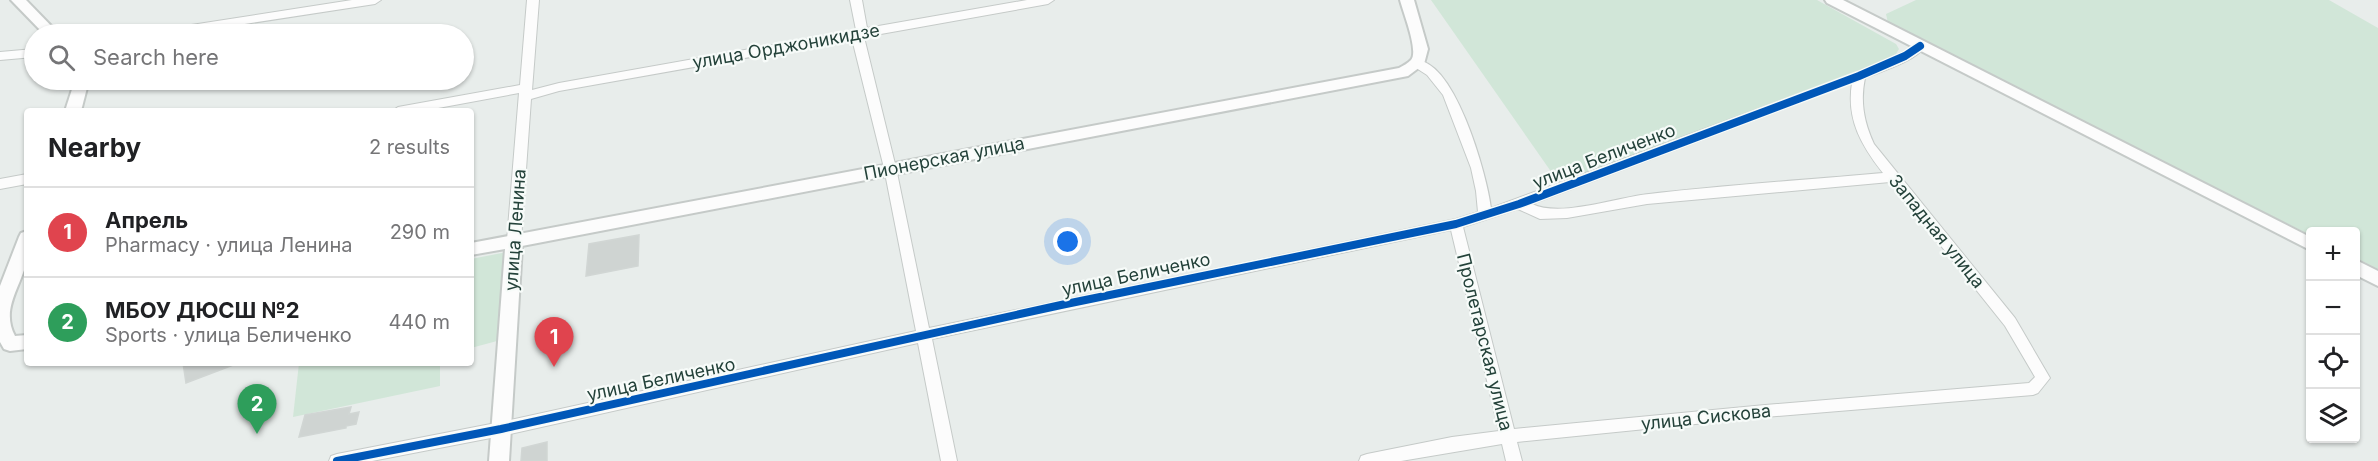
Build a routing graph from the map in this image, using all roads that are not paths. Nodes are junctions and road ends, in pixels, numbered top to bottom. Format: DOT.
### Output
graph roads {
  1 [pos="18,0"];
  2 [pos="375,0"];
  3 [pos="533,0"];
  4 [pos="856,0"];
  5 [pos="1048,0"];
  6 [pos="1407,0"];
  7 [pos="1832,0"];
  8 [pos="42,24"];
  9 [pos="223,24"];
  10 [pos="860,32"];
  11 [pos="1920,46"];
  12 [pos="24,54"];
  13 [pos="0,56"];
  14 [pos="1416,64"];
  15 [pos="1859,76"];
  16 [pos="79,90"];
  17 [pos="526,92"];
  18 [pos="74,108"];
  19 [pos="418,108"];
  20 [pos="890,168"];
  21 [pos="1892,177"];
  22 [pos="24,180"];
  23 [pos="0,184"];
  24 [pos="1519,204"];
  25 [pos="1485,215"];
  26 [pos="1456,224"];
  27 [pos="514,240"];
  28 [pos="2306,242"];
  29 [pos="24,245"];
  30 [pos="474,248"];
  31 [pos="2360,270"];
  32 [pos="2378,279"];
  33 [pos="925,337"];
  34 [pos="12,344"];
  35 [pos="2043,378"];
  36 [pos="501,429"];
  37 [pos="1509,436"];
  38 [pos="337,461"];
  39 [pos="499,461"];
  40 [pos="949,461"];
  41 [pos="1367,461"];
  42 [pos="1514,461"];
  1 -- 8 [label="street"];
  2 -- 9 [label="street"];
  3 -- 17 [label="street, улица Ленина"];
  4 -- 10 [label="street"];
  5 -- 10 [label="street, улица Орджоникидзе"];
  6 -- 14 [label="street"];
  7 -- 11 [label="street"];
  10 -- 17 [label="street, улица Орджоникидзе"];
  10 -- 20 [label="street"];
  11 -- 15 [label="street, улица Беличенко"];
  11 -- 28 [label="street"];
  12 -- 13 [label="street"];
  14 -- 20 [label="street, Пионерская улица"];
  14 -- 25 [label="street"];
  15 -- 21 [label="street, Западная улица"];
  15 -- 24 [label="street, улица Беличенко"];
  16 -- 18 [label="street"];
  17 -- 19 [label="street, улица Орджоникидзе"];
  17 -- 27 [label="street, улица Ленина"];
  20 -- 27 [label="street, Пионерская улица"];
  20 -- 33 [label="street"];
  21 -- 24 [label="street, улица Беличенко"];
  21 -- 35 [label="street, Западная улица"];
  22 -- 23 [label="street"];
  24 -- 25 [label="street, улица Беличенко"];
  25 -- 26 [label="street, улица Беличенко"];
  26 -- 33 [label="street, улица Беличенко"];
  26 -- 37 [label="street, Пролетарская улица"];
  27 -- 30 [label="street, Пионерская улица"];
  27 -- 36 [label="street, улица Ленина"];
  29 -- 34 [label="street"];
  31 -- 32 [label="street"];
  33 -- 36 [label="street, улица Беличенко"];
  33 -- 40 [label="street"];
  35 -- 37 [label="street, улица Сискова"];
  36 -- 38 [label="street, улица Беличенко"];
  36 -- 39 [label="street, улица Ленина"];
  37 -- 41 [label="street, улица Сискова"];
  37 -- 42 [label="street, Пролетарская улица"];
}
